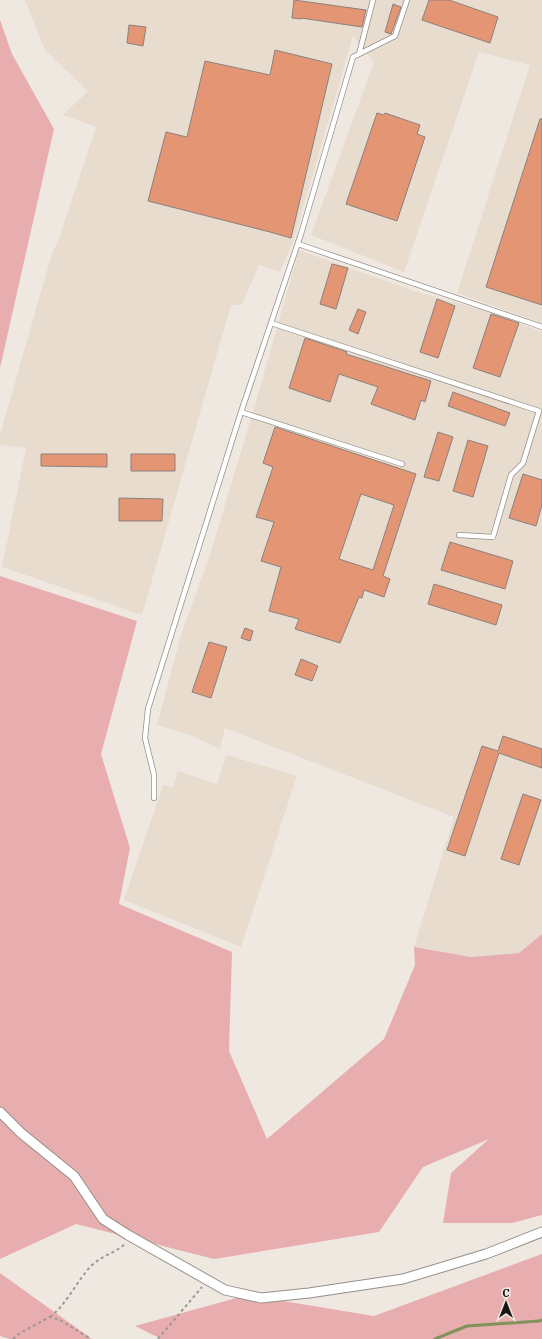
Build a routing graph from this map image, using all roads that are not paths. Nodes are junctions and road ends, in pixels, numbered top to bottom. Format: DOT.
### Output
graph roads {
  1 [pos="373,0"];
  2 [pos="407,0"];
  3 [pos="359,54"];
  4 [pos="298,244"];
  5 [pos="271,323"];
  6 [pos="542,327"];
  7 [pos="241,412"];
  8 [pos="402,464"];
  9 [pos="459,535"];
  10 [pos="154,798"];
  11 [pos="0,1112"];
  12 [pos="542,1232"];
  1 -- 3 [label="lane"];
  2 -- 3 [label="lane"];
  3 -- 4 [label="lane"];
  4 -- 5 [label="lane"];
  4 -- 6 [label="lane"];
  5 -- 7 [label="lane"];
  5 -- 9 [label="lane"];
  7 -- 8 [label="lane"];
  7 -- 10 [label="lane"];
  11 -- 12 [label="street"];
}
